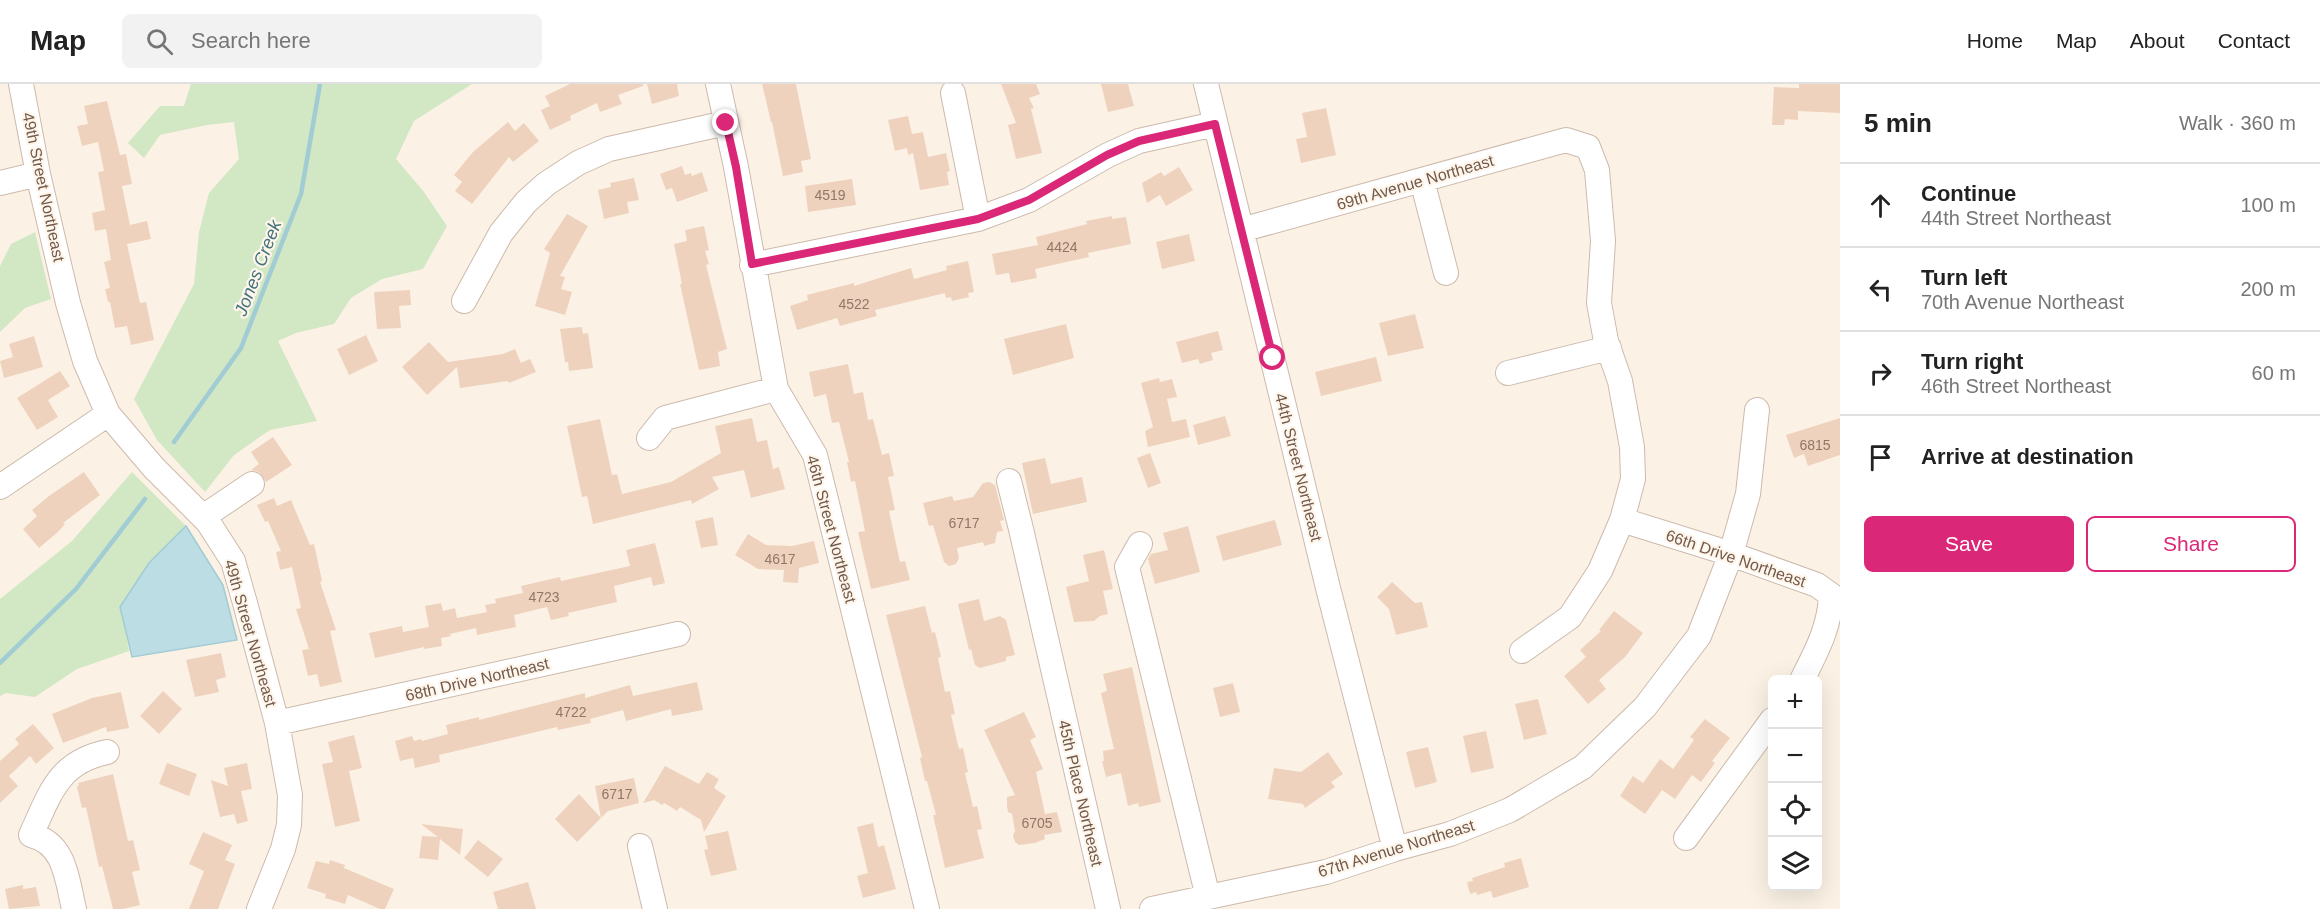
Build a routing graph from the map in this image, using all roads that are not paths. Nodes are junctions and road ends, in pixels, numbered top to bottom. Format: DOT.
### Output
graph roads {
  1 [pos="21,84"];
  2 [pos="718,84"];
  3 [pos="1206,84"];
  4 [pos="953,93"];
  5 [pos="726,123"];
  6 [pos="1215,124"];
  7 [pos="38,174"];
  8 [pos="1422,180"];
  9 [pos="0,183"];
  10 [pos="978,219"];
  11 [pos="1241,230"];
  12 [pos="752,264"];
  13 [pos="1446,273"];
  14 [pos="464,301"];
  15 [pos="1609,348"];
  16 [pos="1508,373"];
  17 [pos="776,389"];
  18 [pos="1757,410"];
  19 [pos="108,414"];
  20 [pos="649,438"];
  21 [pos="1009,481"];
  22 [pos="252,484"];
  23 [pos="0,487"];
  24 [pos="203,518"];
  25 [pos="1622,520"];
  26 [pos="1140,544"];
  27 [pos="1731,554"];
  28 [pos="1835,589"];
  29 [pos="678,634"];
  30 [pos="1522,651"];
  31 [pos="1804,675"];
  32 [pos="277,723"];
  33 [pos="1768,727"];
  34 [pos="107,752"];
  35 [pos="1686,838"];
  36 [pos="640,846"];
  37 [pos="1395,849"];
  38 [pos="1208,897"];
  39 [pos="74,909"];
  40 [pos="261,909"];
  41 [pos="655,909"];
  42 [pos="927,909"];
  43 [pos="1108,909"];
  44 [pos="1152,909"];
  1 -- 7 [label="street, 49th Street Northeast"];
  2 -- 5 [label="street, 46th Street Northeast"];
  3 -- 6 [label="street, 44th Street Northeast"];
  4 -- 10 [label="street"];
  5 -- 12 [label="street, 46th Street Northeast"];
  5 -- 14 [label="street"];
  6 -- 10 [label="street"];
  6 -- 11 [label="street, 44th Street Northeast"];
  7 -- 9 [label="street"];
  7 -- 19 [label="street, 49th Street Northeast"];
  8 -- 11 [label="street, 69th Avenue Northeast"];
  8 -- 13 [label="street"];
  8 -- 15 [label="street, 69th Avenue Northeast"];
  10 -- 12 [label="street"];
  11 -- 37 [label="street, 44th Street Northeast"];
  12 -- 17 [label="street, 46th Street Northeast"];
  15 -- 16 [label="street"];
  15 -- 25 [label="street"];
  17 -- 20 [label="street"];
  17 -- 42 [label="street, 46th Street Northeast"];
  18 -- 27 [label="street, 67th Avenue Northeast"];
  19 -- 23 [label="street"];
  19 -- 24 [label="street, 49th Street Northeast"];
  21 -- 43 [label="street, 45th Place Northeast"];
  22 -- 24 [label="street"];
  24 -- 32 [label="street, 49th Street Northeast"];
  25 -- 27 [label="street, 66th Drive Northeast"];
  25 -- 30 [label="street"];
  26 -- 38 [label="street"];
  27 -- 28 [label="street, 66th Drive Northeast"];
  27 -- 37 [label="street, 67th Avenue Northeast"];
  28 -- 31 [label="street, 66th Drive Northeast"];
  29 -- 32 [label="street, 68th Drive Northeast"];
  32 -- 40 [label="street, 49th Street Northeast"];
  33 -- 35 [label="street"];
  34 -- 39 [label="street"];
  36 -- 41 [label="street"];
  37 -- 38 [label="street, 67th Avenue Northeast"];
  38 -- 44 [label="street, 67th Avenue Northeast"];
}
